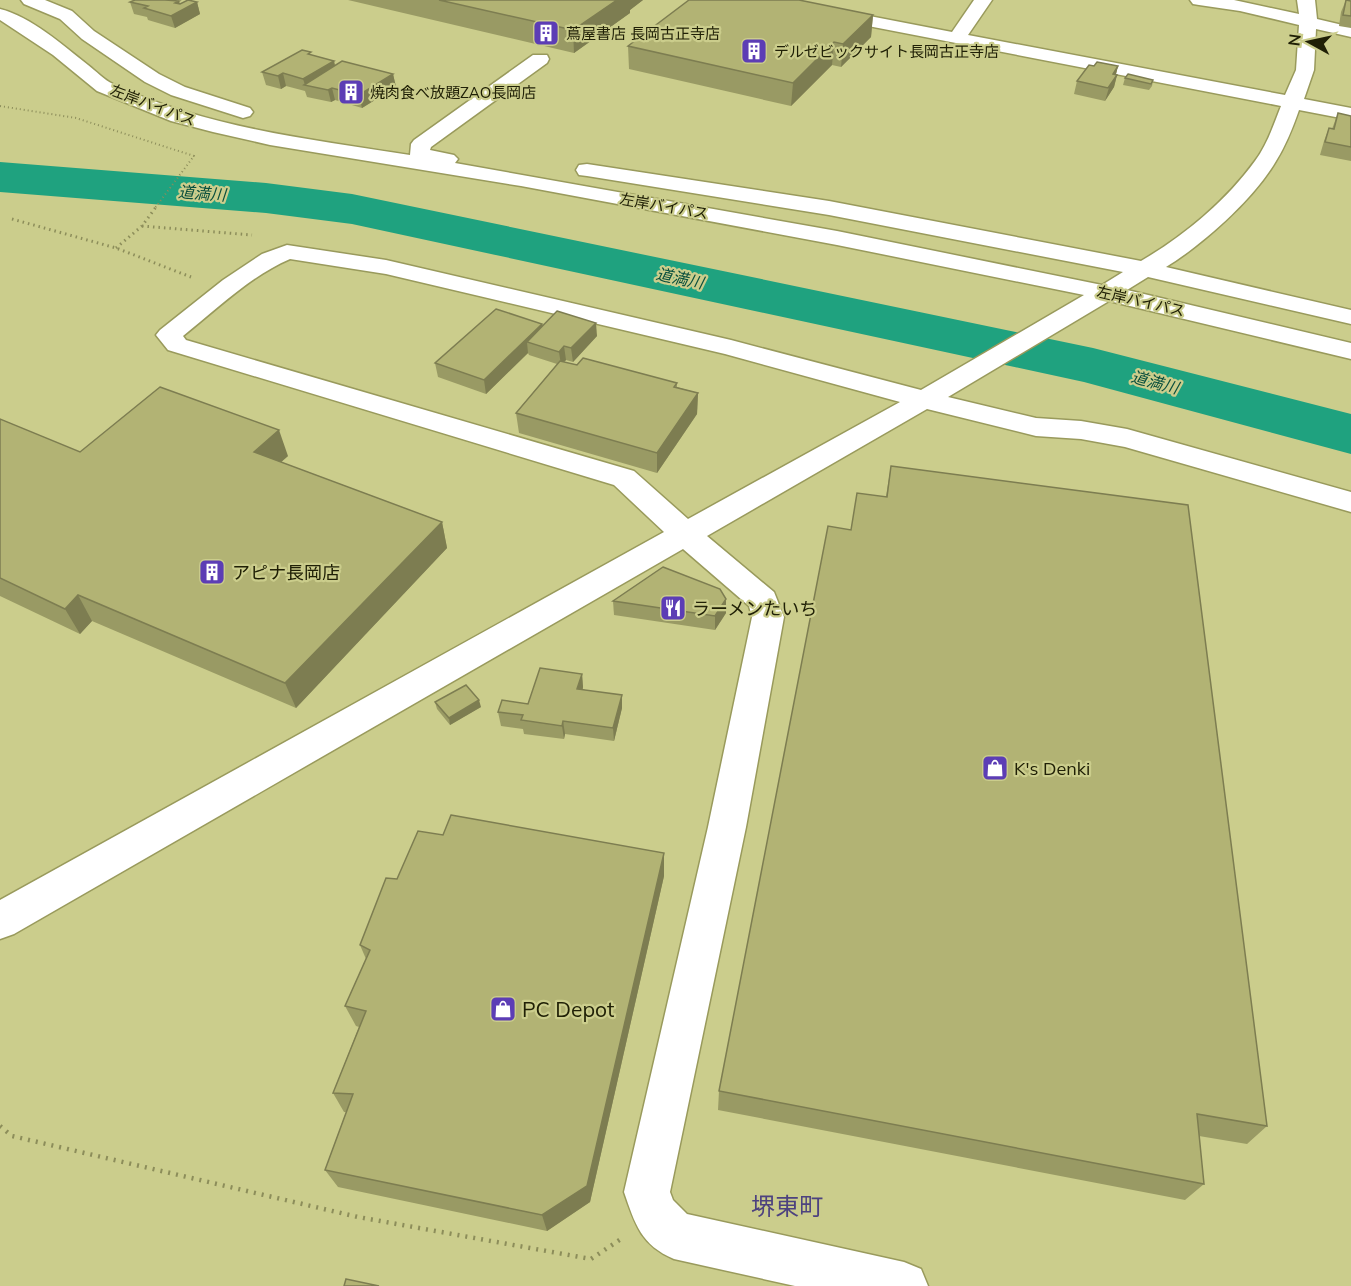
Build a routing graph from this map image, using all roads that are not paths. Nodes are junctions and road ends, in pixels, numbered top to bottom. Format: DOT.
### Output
graph roads {
  1 [pos="30,0"];
  2 [pos="760,0"];
  3 [pos="983,0"];
  4 [pos="1199,0"];
  5 [pos="1307,10"];
  6 [pos="0,14"];
  7 [pos="1351,32"];
  8 [pos="956,39"];
  9 [pos="540,59"];
  10 [pos="1293,103"];
  11 [pos="1351,114"];
  12 [pos="264,116"];
  13 [pos="287,121"];
  14 [pos="421,144"];
  15 [pos="561,165"];
  16 [pos="524,170"];
  17 [pos="1144,269"];
  18 [pos="1107,293"];
  19 [pos="1351,317"];
  20 [pos="1351,351"];
  21 [pos="924,398"];
  22 [pos="1351,501"];
  23 [pos="686,535"];
  24 [pos="0,921"];
  25 [pos="904,1286"];
  1 -- 12 [label="street, 左岸バイパス"];
  2 -- 8 [label="street"];
  3 -- 8 [label="street"];
  4 -- 5 [label="street"];
  5 -- 7 [label="street"];
  5 -- 10 [label="street"];
  6 -- 16 [label="street, 左岸バイパス"];
  8 -- 10 [label="street"];
  9 -- 14 [label="street"];
  10 -- 11 [label="street"];
  10 -- 17 [label="street"];
  13 -- 14 [label="street, 左岸バイパス"];
  14 -- 16 [label="street, 左岸バイパス"];
  15 -- 17 [label="street, 左岸バイパス"];
  16 -- 18 [label="street, 左岸バイパス"];
  17 -- 18 [label="street"];
  17 -- 19 [label="street, 左岸バイパス"];
  18 -- 20 [label="street, 左岸バイパス"];
  18 -- 21 [label="street"];
  21 -- 22 [label="street"];
  21 -- 23 [label="street"];
  21 -- 23 [label="street"];
  23 -- 24 [label="street"];
  23 -- 25 [label="street"];
}
